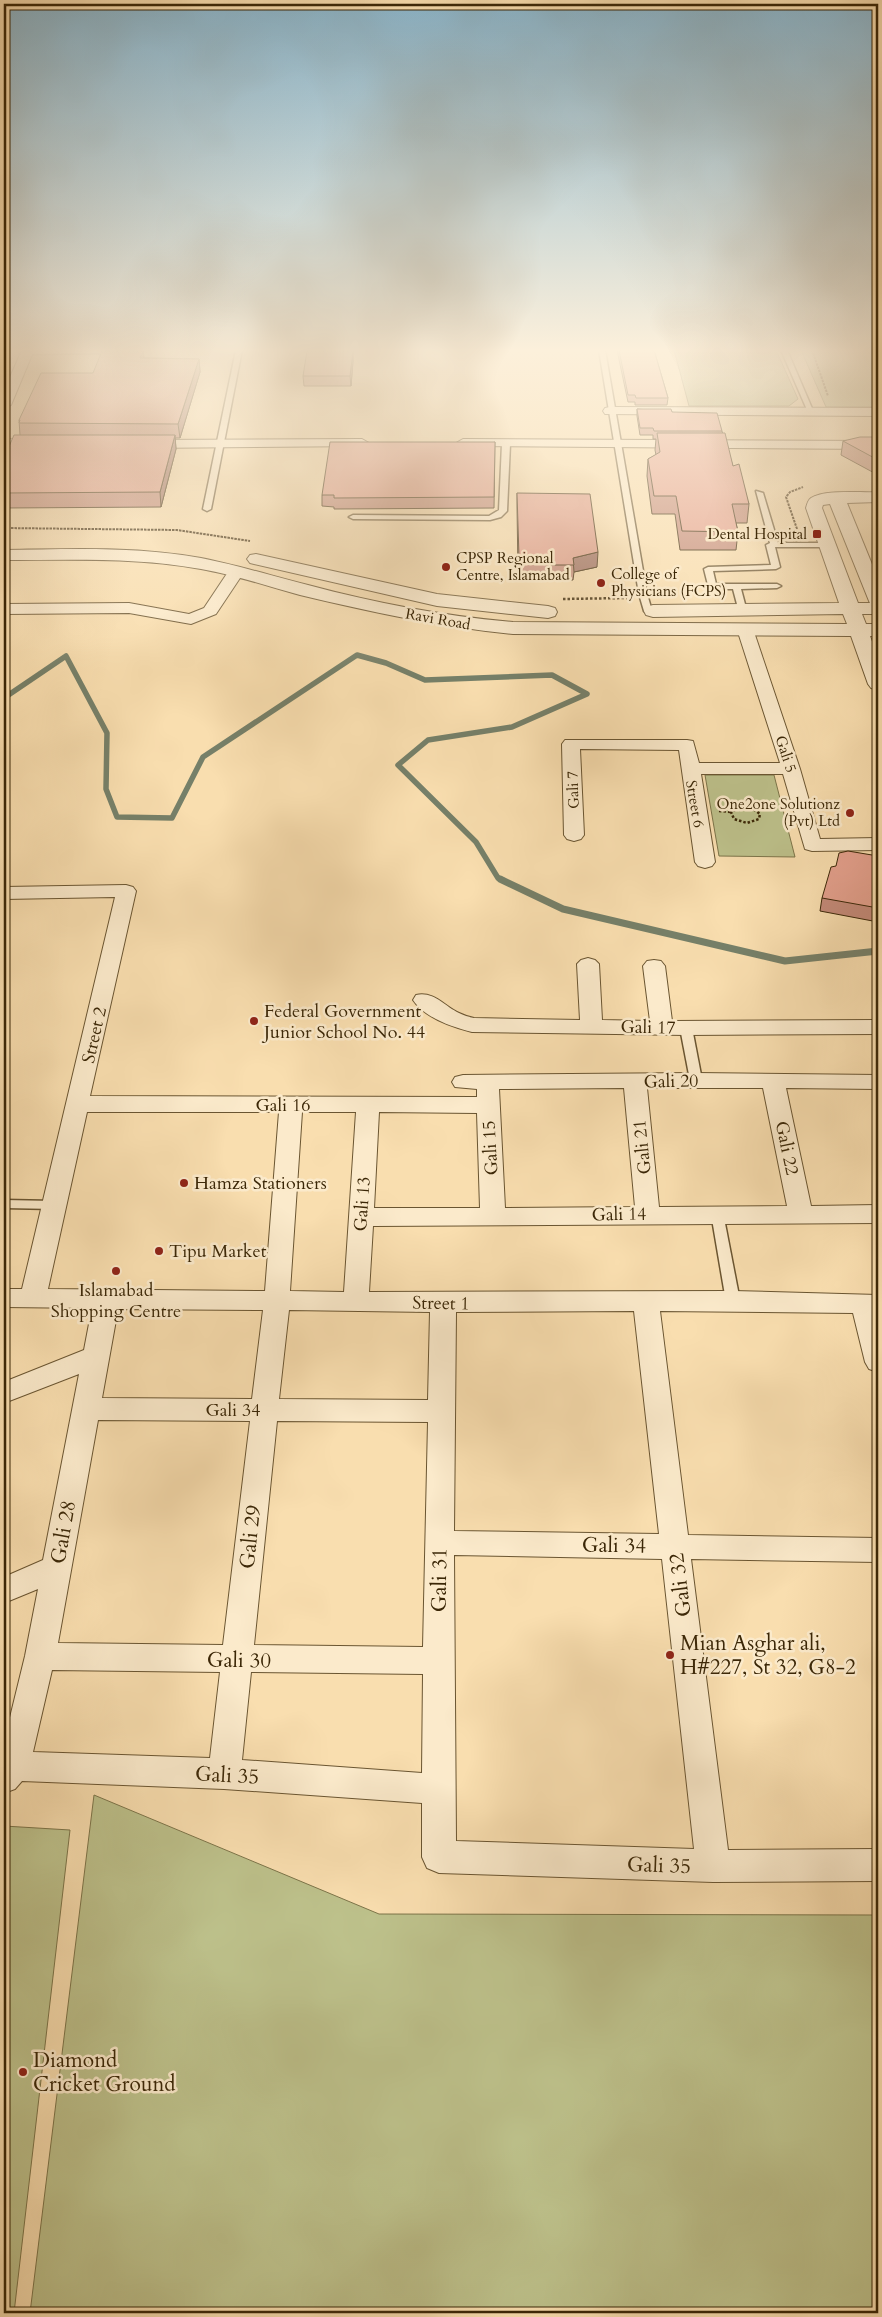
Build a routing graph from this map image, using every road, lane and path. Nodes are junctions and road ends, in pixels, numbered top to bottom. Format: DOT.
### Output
graph roads {
  1 [pos="219,458"];
  2 [pos="505,458"];
  3 [pos="620,458"];
  4 [pos="759,493"];
  5 [pos="878,497"];
  6 [pos="839,504"];
  7 [pos="788,506"];
  8 [pos="878,508"];
  9 [pos="207,509"];
  10 [pos="353,517"];
  11 [pos="4,528"];
  12 [pos="4,541"];
  13 [pos="252,541"];
  14 [pos="776,545"];
  15 [pos="804,545"];
  16 [pos="827,545"];
  17 [pos="4,555"];
  18 [pos="236,572"];
  19 [pos="874,579"];
  20 [pos="736,586"];
  21 [pos="777,586"];
  22 [pos="560,599"];
  23 [pos="878,601"];
  24 [pos="646,604"];
  25 [pos="742,608"];
  26 [pos="851,608"];
  27 [pos="878,608"];
  28 [pos="4,609"];
  29 [pos="608,611"];
  30 [pos="628,611"];
  31 [pos="745,629"];
  32 [pos="858,630"];
  33 [pos="878,630"];
  34 [pos="878,684"];
  35 [pos="687,745"];
  36 [pos="689,768"];
  37 [pos="791,769"];
  38 [pos="738,821"];
  39 [pos="574,835"];
  40 [pos="878,844"];
  41 [pos="705,862"];
  42 [pos="4,893"];
  43 [pos="588,964"];
  44 [pos="654,966"];
  45 [pos="424,1000"];
  46 [pos="591,1026"];
  47 [pos="878,1027"];
  48 [pos="662,1028"];
  49 [pos="686,1028"];
  50 [pos="696,1080"];
  51 [pos="487,1081"];
  52 [pos="635,1081"];
  53 [pos="463,1082"];
  54 [pos="773,1082"];
  55 [pos="878,1082"];
  56 [pos="79,1104"];
  57 [pos="291,1105"];
  58 [pos="488,1105"];
  59 [pos="368,1106"];
  60 [pos="4,1204"];
  61 [pos="55,1205"];
  62 [pos="717,1213"];
  63 [pos="648,1214"];
  64 [pos="801,1214"];
  65 [pos="878,1214"];
  66 [pos="493,1215"];
  67 [pos="361,1216"];
  68 [pos="4,1298"];
  69 [pos="33,1298"];
  70 [pos="106,1298"];
  71 [pos="277,1300"];
  72 [pos="356,1301"];
  73 [pos="733,1301"];
  74 [pos="443,1303"];
  75 [pos="646,1303"];
  76 [pos="871,1304"];
  77 [pos="96,1356"];
  78 [pos="878,1362"];
  79 [pos="4,1393"];
  80 [pos="86,1409"];
  81 [pos="264,1410"];
  82 [pos="441,1411"];
  83 [pos="440,1543"];
  84 [pos="676,1546"];
  85 [pos="878,1550"];
  86 [pos="56,1568"];
  87 [pos="4,1590"];
  88 [pos="40,1656"];
  89 [pos="238,1660"];
  90 [pos="438,1661"];
  91 [pos="9,1772"];
  92 [pos="224,1774"];
  93 [pos="439,1789"];
  94 [pos="439,1857"];
  95 [pos="878,1865"];
  96 [pos="713,1866"];
  1 -- 9 [label="lane"];
  2 -- 10 [label="lane"];
  3 -- 24 [label="lane"];
  4 -- 14 [label="lane"];
  5 -- 6 [label="street"];
  6 -- 8 [label="street"];
  6 -- 16 [label="street"];
  6 -- 19 [label="street"];
  7 -- 15 [label="path"];
  11 -- 13 [label="path"];
  12 -- 29 [label="street, Ravi Road"];
  14 -- 15 [label="lane"];
  14 -- 20 [label="lane"];
  15 -- 16 [label="lane"];
  16 -- 26 [label="street"];
  17 -- 18 [label="street, Ravi Road"];
  18 -- 28 [label="street"];
  18 -- 31 [label="street, Ravi Road"];
  19 -- 23 [label="street"];
  20 -- 21 [label="lane"];
  20 -- 25 [label="lane"];
  22 -- 24 [label="path"];
  24 -- 25 [label="street"];
  24 -- 30 [label="street"];
  25 -- 26 [label="street"];
  26 -- 27 [label="street"];
  26 -- 32 [label="street"];
  31 -- 32 [label="street, Ravi Road"];
  31 -- 37 [label="street, Gali 5"];
  32 -- 33 [label="street, Ravi Road"];
  32 -- 34 [label="street"];
  35 -- 36 [label="street, Street 6"];
  35 -- 39 [label="street, Gali 7"];
  36 -- 37 [label="street"];
  36 -- 41 [label="street, Street 6"];
  37 -- 40 [label="street, Gali 5"];
  38 -- 38 [label="path"];
  42 -- 56 [label="street, Street 2"];
  43 -- 46 [label="street"];
  44 -- 48 [label="street"];
  45 -- 46 [label="street, Gali 17"];
  46 -- 48 [label="street, Gali 17"];
  47 -- 49 [label="street, Gali 17"];
  48 -- 49 [label="street, Gali 17"];
  49 -- 50 [label="lane"];
  50 -- 52 [label="street, Gali 20"];
  50 -- 54 [label="street, Gali 20"];
  51 -- 52 [label="street, Gali 20"];
  51 -- 53 [label="street, Gali 20"];
  51 -- 58 [label="street, Gali 15"];
  52 -- 63 [label="street, Gali 21"];
  54 -- 55 [label="street, Gali 20"];
  54 -- 64 [label="street, Gali 22"];
  56 -- 57 [label="street, Gali 16"];
  56 -- 61 [label="street, Street 2"];
  57 -- 59 [label="street, Gali 16"];
  57 -- 71 [label="street, Gali 29"];
  58 -- 59 [label="street, Gali 16"];
  58 -- 66 [label="street, Gali 15"];
  59 -- 67 [label="street, Gali 13"];
  60 -- 61 [label="lane"];
  61 -- 69 [label="street, Street 2"];
  62 -- 63 [label="street, Gali 14"];
  62 -- 64 [label="street, Gali 14"];
  62 -- 73 [label="lane"];
  63 -- 66 [label="street, Gali 14"];
  64 -- 65 [label="street, Gali 14"];
  66 -- 67 [label="street, Gali 14"];
  67 -- 72 [label="street, Gali 13"];
  68 -- 69 [label="street, Street 1"];
  69 -- 70 [label="street, Street 1"];
  70 -- 71 [label="street, Street 1"];
  70 -- 77 [label="street, Gali 28"];
  71 -- 72 [label="street, Street 1"];
  71 -- 81 [label="street, Gali 29"];
  72 -- 74 [label="street, Street 1"];
  73 -- 75 [label="street, Street 1"];
  73 -- 76 [label="street, Street 1"];
  74 -- 75 [label="street, Street 1"];
  74 -- 82 [label="street, Gali 31"];
  75 -- 84 [label="street, Gali 32"];
  76 -- 78 [label="street"];
  77 -- 79 [label="street"];
  77 -- 80 [label="street, Gali 28"];
  80 -- 81 [label="street, Gali 34"];
  80 -- 86 [label="street, Gali 28"];
  81 -- 82 [label="street, Gali 34"];
  81 -- 89 [label="street, Gali 29"];
  82 -- 83 [label="street, Gali 31"];
  83 -- 84 [label="street, Gali 34"];
  83 -- 90 [label="street, Gali 31"];
  84 -- 85 [label="street, Gali 34"];
  84 -- 96 [label="street, Gali 32"];
  86 -- 87 [label="street"];
  86 -- 88 [label="street, Gali 28"];
  88 -- 89 [label="street, Gali 30"];
  88 -- 91 [label="street, Gali 28"];
  89 -- 90 [label="street, Gali 30"];
  89 -- 92 [label="street, Gali 29"];
  90 -- 93 [label="street, Gali 31"];
  91 -- 92 [label="street, Gali 35"];
  92 -- 93 [label="street, Gali 35"];
  93 -- 94 [label="street, Gali 31"];
  94 -- 96 [label="street, Gali 35"];
  95 -- 96 [label="street, Gali 35"];
}
